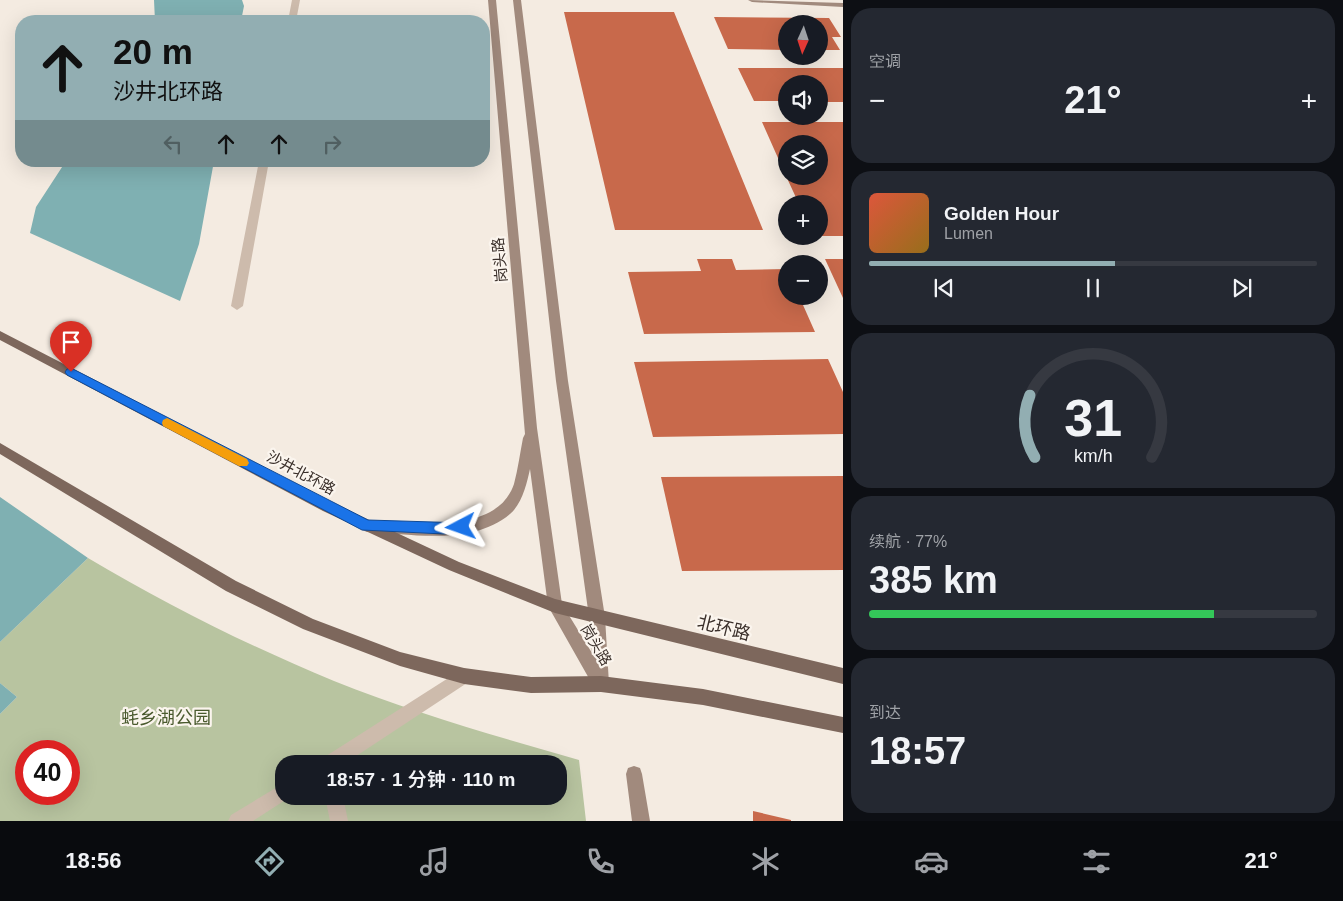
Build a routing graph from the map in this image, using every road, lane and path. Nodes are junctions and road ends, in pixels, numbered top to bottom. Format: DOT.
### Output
graph roads {
  1 [pos="296,0"];
  2 [pos="492,0"];
  3 [pos="517,0"];
  4 [pos="752,0"];
  5 [pos="843,5"];
  6 [pos="293,15"];
  7 [pos="263,167"];
  8 [pos="236,306"];
  9 [pos="0,335"];
  10 [pos="531,428"];
  11 [pos="0,448"];
  12 [pos="366,526"];
  13 [pos="555,606"];
  14 [pos="597,618"];
  15 [pos="464,676"];
  16 [pos="843,676"];
  17 [pos="601,684"];
  18 [pos="843,726"];
  19 [pos="343,755"];
  20 [pos="634,774"];
  21 [pos="275,797"];
  22 [pos="336,805"];
  23 [pos="237,821"];
  24 [pos="339,821"];
  25 [pos="641,821"];
  1 -- 6 [label="street"];
  2 -- 10 [label="street, 岗头路"];
  3 -- 14 [label="street, 岗头路"];
  4 -- 5 [label="street"];
  7 -- 8 [label="street"];
  9 -- 12 [label="main road, 沙井北环路"];
  10 -- 12 [label="street"];
  10 -- 13 [label="street, 岗头路"];
  11 -- 15 [label="main road"];
  12 -- 13 [label="main road, 沙井北环路"];
  13 -- 14 [label="main road, 沙井北环路"];
  13 -- 17 [label="street, 岗头路"];
  14 -- 16 [label="main road, 北环路"];
  14 -- 17 [label="street, 岗头路"];
  15 -- 17 [label="main road"];
  15 -- 19 [label="street"];
  17 -- 18 [label="main road"];
  20 -- 25 [label="street"];
  21 -- 23 [label="street"];
  22 -- 24 [label="street"];
}
